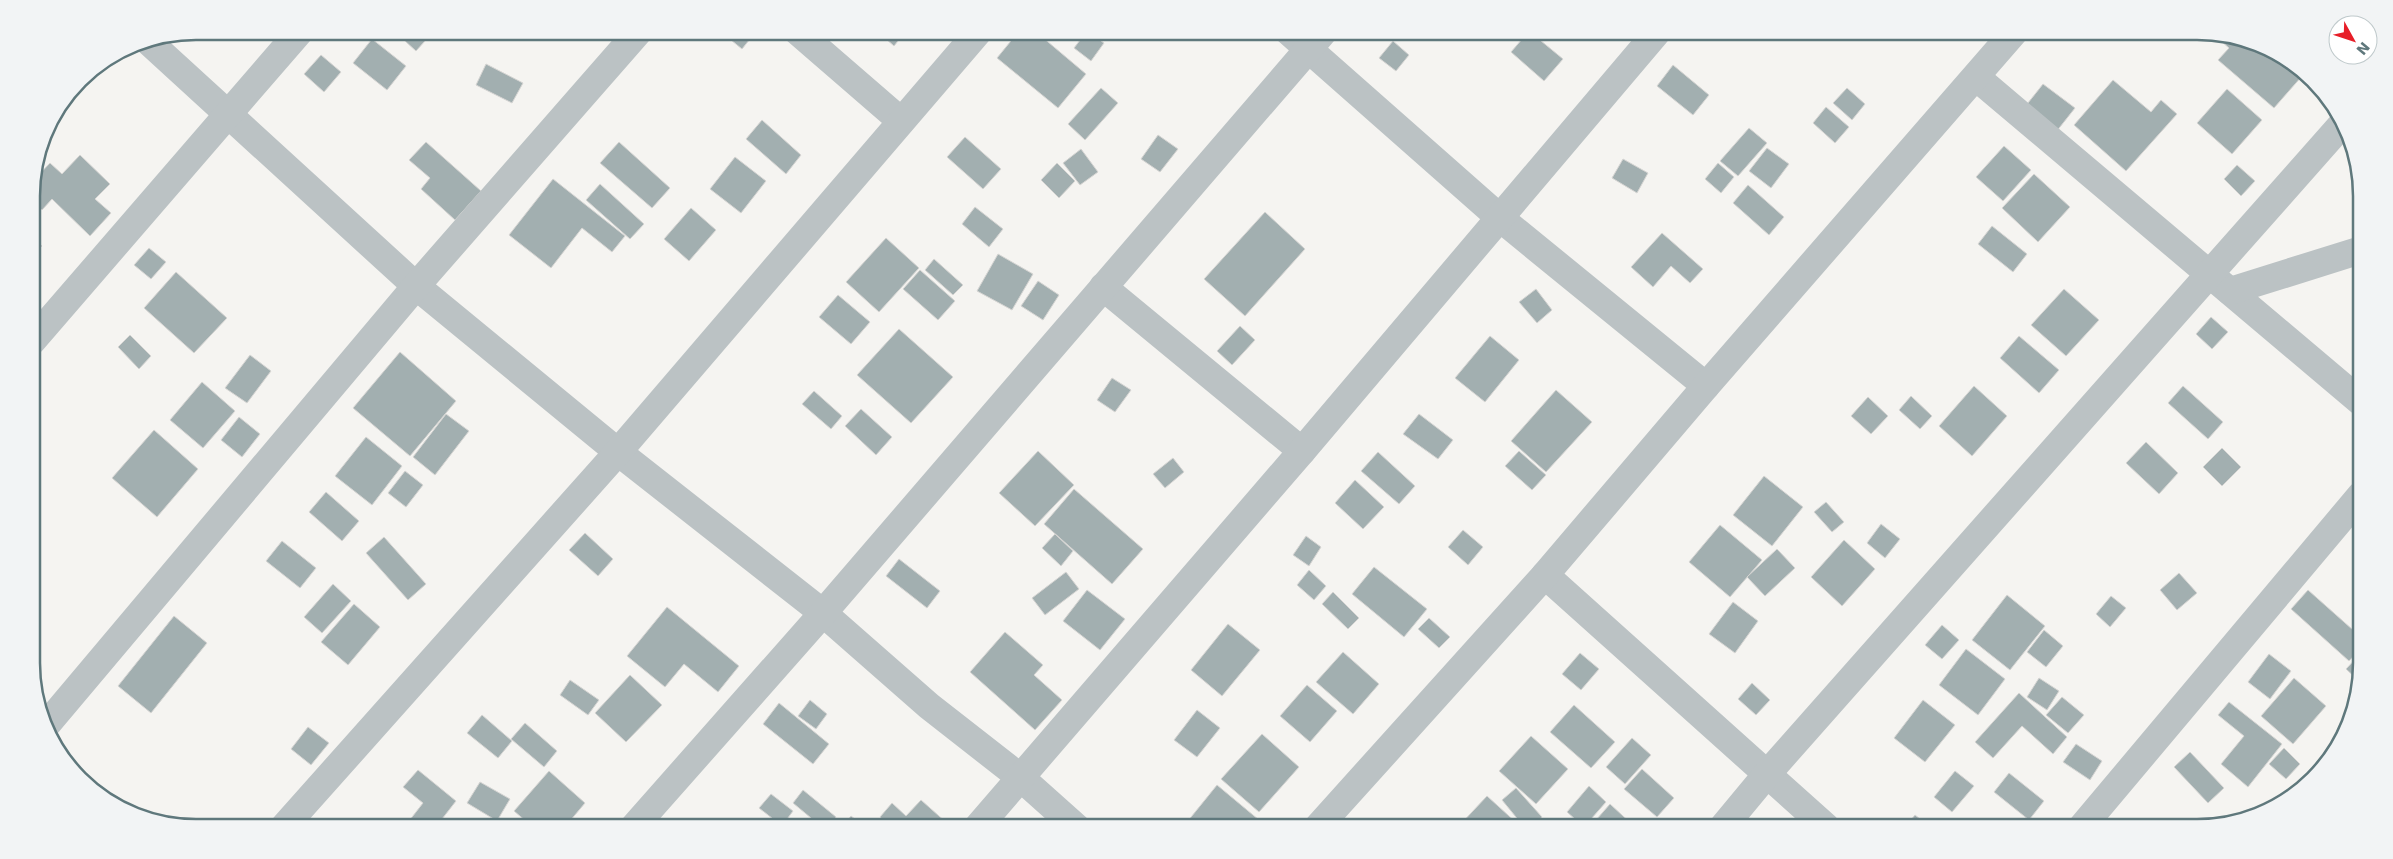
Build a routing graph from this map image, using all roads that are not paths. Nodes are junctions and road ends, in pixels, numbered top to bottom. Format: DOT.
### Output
graph roads {
  1 [pos="292,40"];
  2 [pos="631,40"];
  3 [pos="807,40"];
  4 [pos="971,40"];
  5 [pos="1317,40"];
  6 [pos="1650,40"];
  7 [pos="2008,40"];
  8 [pos="153,46"];
  9 [pos="1976,78"];
  10 [pos="229,112"];
  11 [pos="901,121"];
  12 [pos="2338,129"];
  13 [pos="1500,218"];
  14 [pos="2353,252"];
  15 [pos="2210,273"];
  16 [pos="416,286"];
  17 [pos="1103,287"];
  18 [pos="2230,291"];
  19 [pos="40,332"];
  20 [pos="1706,386"];
  21 [pos="2353,395"];
  22 [pos="1302,451"];
  23 [pos="618,452"];
  24 [pos="2353,505"];
  25 [pos="1545,575"];
  26 [pos="822,613"];
  27 [pos="51,720"];
  28 [pos="1767,774"];
  29 [pos="1021,778"];
  30 [pos="292,819"];
  31 [pos="641,819"];
  32 [pos="985,819"];
  33 [pos="1067,819"];
  34 [pos="1325,819"];
  35 [pos="1730,819"];
  36 [pos="1816,819"];
  37 [pos="2089,819"];
  1 -- 10 [label="street"];
  2 -- 16 [label="street"];
  3 -- 11 [label="street"];
  4 -- 11 [label="street"];
  5 -- 13 [label="street"];
  5 -- 17 [label="street"];
  6 -- 13 [label="street"];
  7 -- 9 [label="street"];
  8 -- 10 [label="street"];
  9 -- 15 [label="street"];
  9 -- 20 [label="street"];
  10 -- 16 [label="street"];
  10 -- 19 [label="street"];
  11 -- 23 [label="street"];
  12 -- 15 [label="street"];
  13 -- 20 [label="street"];
  13 -- 22 [label="street"];
  14 -- 18 [label="street"];
  15 -- 18 [label="street"];
  15 -- 28 [label="street"];
  16 -- 23 [label="street"];
  16 -- 27 [label="street"];
  17 -- 22 [label="street"];
  17 -- 26 [label="street"];
  18 -- 21 [label="street"];
  20 -- 25 [label="street"];
  22 -- 29 [label="street"];
  23 -- 26 [label="street"];
  23 -- 30 [label="street"];
  24 -- 37 [label="street"];
  25 -- 28 [label="street"];
  25 -- 34 [label="street"];
  26 -- 29 [label="street"];
  26 -- 31 [label="street"];
  28 -- 35 [label="street"];
  28 -- 36 [label="street"];
  29 -- 32 [label="street"];
  29 -- 33 [label="street"];
}
